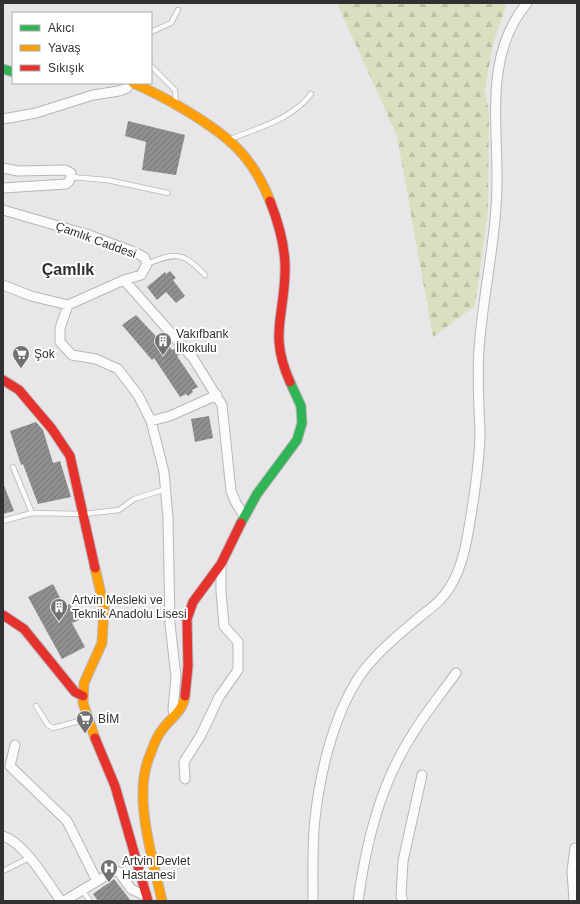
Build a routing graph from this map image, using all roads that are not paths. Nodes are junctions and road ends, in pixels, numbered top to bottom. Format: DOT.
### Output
graph roads {
  1 [pos="527,3"];
  2 [pos="178,10"];
  3 [pos="152,32"];
  4 [pos="152,67"];
  5 [pos="129,84"];
  6 [pos="135,84"];
  7 [pos="311,94"];
  8 [pos="176,105"];
  9 [pos="3,119"];
  10 [pos="230,139"];
  11 [pos="3,168"];
  12 [pos="71,177"];
  13 [pos="3,188"];
  14 [pos="168,193"];
  15 [pos="3,210"];
  16 [pos="147,264"];
  17 [pos="205,275"];
  18 [pos="124,280"];
  19 [pos="3,285"];
  20 [pos="68,304"];
  21 [pos="3,380"];
  22 [pos="217,395"];
  23 [pos="151,421"];
  24 [pos="13,467"];
  25 [pos="166,490"];
  26 [pos="32,513"];
  27 [pos="84,514"];
  28 [pos="244,516"];
  29 [pos="3,521"];
  30 [pos="221,564"];
  31 [pos="3,615"];
  32 [pos="456,673"];
  33 [pos="83,696"];
  34 [pos="36,706"];
  35 [pos="174,716"];
  36 [pos="87,719"];
  37 [pos="15,745"];
  38 [pos="422,775"];
  39 [pos="185,779"];
  40 [pos="3,836"];
  41 [pos="575,848"];
  42 [pos="29,858"];
  43 [pos="3,872"];
  44 [pos="97,881"];
  45 [pos="82,890"];
  46 [pos="147,899"];
  47 [pos="61,901"];
  48 [pos="64,901"];
  49 [pos="90,901"];
  50 [pos="162,901"];
  51 [pos="313,901"];
  52 [pos="358,901"];
  53 [pos="403,901"];
  54 [pos="574,901"];
  1 -- 51 [label="street"];
  2 -- 3 [label="lane"];
  4 -- 8 [label="lane"];
  5 -- 9 [label="street"];
  6 -- 8 [label="street"];
  7 -- 10 [label="lane"];
  8 -- 10 [label="street"];
  10 -- 28 [label="street"];
  11 -- 12 [label="street"];
  12 -- 13 [label="street"];
  12 -- 14 [label="lane"];
  15 -- 16 [label="street, Çamlık Caddesi"];
  16 -- 17 [label="lane"];
  16 -- 18 [label="street, Çamlık Caddesi"];
  18 -- 20 [label="street, Çamlık Caddesi"];
  18 -- 22 [label="street"];
  19 -- 20 [label="street"];
  20 -- 23 [label="street"];
  21 -- 27 [label="street"];
  22 -- 23 [label="street"];
  22 -- 28 [label="street"];
  23 -- 25 [label="street"];
  24 -- 26 [label="lane"];
  25 -- 27 [label="lane"];
  25 -- 35 [label="street"];
  26 -- 27 [label="lane"];
  26 -- 29 [label="lane"];
  27 -- 33 [label="street"];
  28 -- 30 [label="street"];
  30 -- 35 [label="street"];
  30 -- 39 [label="street"];
  31 -- 33 [label="street"];
  32 -- 52 [label="street"];
  33 -- 36 [label="street"];
  34 -- 36 [label="lane"];
  35 -- 50 [label="street"];
  36 -- 46 [label="street"];
  37 -- 44 [label="street"];
  38 -- 53 [label="street"];
  40 -- 42 [label="street"];
  41 -- 54 [label="street"];
  42 -- 43 [label="lane"];
  42 -- 47 [label="street"];
  44 -- 45 [label="street"];
  44 -- 46 [label="street"];
  45 -- 48 [label="street"];
  45 -- 49 [label="lane"];
}
